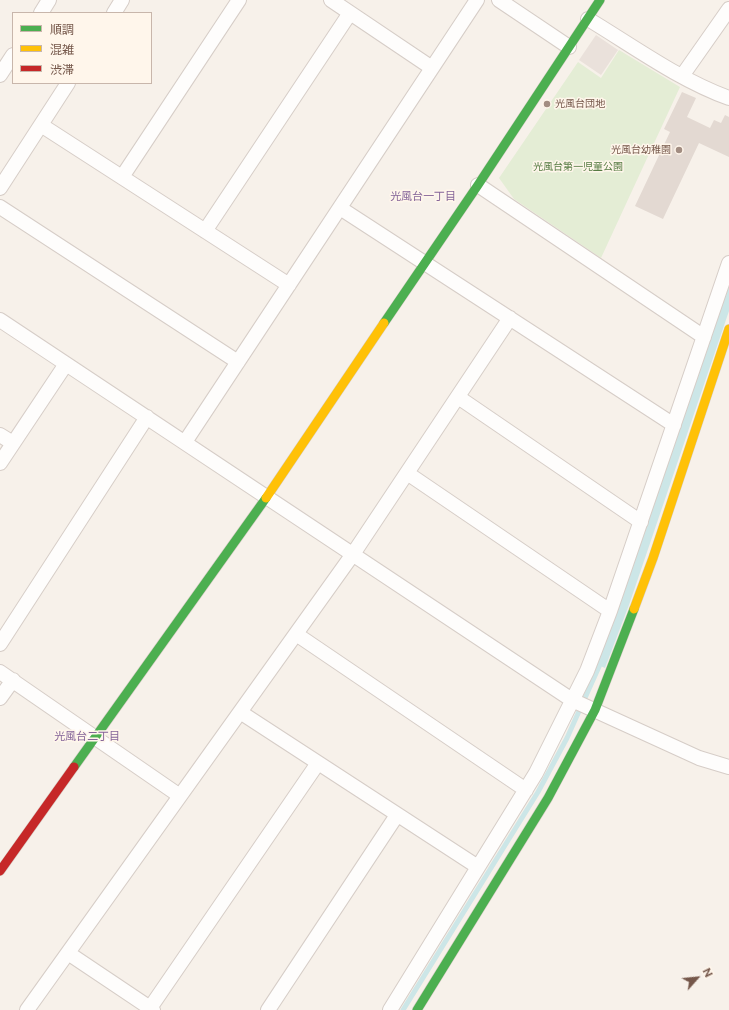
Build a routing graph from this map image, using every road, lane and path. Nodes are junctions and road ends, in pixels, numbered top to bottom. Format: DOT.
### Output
graph roads {
  1 [pos="122,0"];
  2 [pos="239,0"];
  3 [pos="331,0"];
  4 [pos="477,0"];
  5 [pos="499,0"];
  6 [pos="600,0"];
  7 [pos="729,9"];
  8 [pos="115,12"];
  9 [pos="350,13"];
  10 [pos="588,19"];
  11 [pos="569,46"];
  12 [pos="12,57"];
  13 [pos="432,68"];
  14 [pos="0,75"];
  15 [pos="682,76"];
  16 [pos="67,84"];
  17 [pos="729,98"];
  18 [pos="41,125"];
  19 [pos="122,177"];
  20 [pos="478,185"];
  21 [pos="0,188"];
  22 [pos="0,207"];
  23 [pos="340,208"];
  24 [pos="205,231"];
  25 [pos="425,263"];
  26 [pos="729,263"];
  27 [pos="289,285"];
  28 [pos="510,318"];
  29 [pos="0,320"];
  30 [pos="729,329"];
  31 [pos="704,337"];
  32 [pos="238,362"];
  33 [pos="66,364"];
  34 [pos="458,397"];
  35 [pos="147,417"];
  36 [pos="674,425"];
  37 [pos="0,435"];
  38 [pos="185,442"];
  39 [pos="13,443"];
  40 [pos="0,463"];
  41 [pos="407,473"];
  42 [pos="267,497"];
  43 [pos="641,522"];
  44 [pos="353,554"];
  45 [pos="610,611"];
  46 [pos="296,634"];
  47 [pos="0,644"];
  48 [pos="0,672"];
  49 [pos="12,680"];
  50 [pos="0,698"];
  51 [pos="572,700"];
  52 [pos="595,710"];
  53 [pos="240,712"];
  54 [pos="95,737"];
  55 [pos="318,763"];
  56 [pos="729,768"];
  57 [pos="526,790"];
  58 [pos="180,796"];
  59 [pos="397,815"];
  60 [pos="478,868"];
  61 [pos="0,871"];
  62 [pos="68,953"];
  63 [pos="152,1009"];
  64 [pos="27,1010"];
  65 [pos="268,1010"];
  66 [pos="390,1010"];
  67 [pos="418,1010"];
  1 -- 8 [label="street"];
  2 -- 19 [label="street"];
  3 -- 9 [label="street"];
  4 -- 13 [label="street"];
  5 -- 11 [label="street"];
  6 -- 10 [label="street"];
  7 -- 15 [label="street"];
  9 -- 13 [label="street"];
  9 -- 24 [label="street"];
  10 -- 11 [label="street"];
  10 -- 15 [label="street"];
  11 -- 20 [label="street"];
  12 -- 14 [label="street"];
  13 -- 23 [label="street"];
  15 -- 17 [label="street"];
  16 -- 18 [label="street"];
  18 -- 19 [label="street"];
  18 -- 21 [label="street"];
  19 -- 24 [label="street"];
  20 -- 25 [label="street"];
  20 -- 31 [label="street"];
  22 -- 32 [label="street"];
  23 -- 25 [label="street"];
  23 -- 27 [label="street"];
  24 -- 27 [label="street"];
  25 -- 28 [label="street"];
  25 -- 42 [label="street"];
  26 -- 31 [label="street"];
  27 -- 32 [label="street"];
  28 -- 34 [label="street"];
  28 -- 36 [label="street"];
  29 -- 33 [label="street"];
  30 -- 52 [label="street"];
  31 -- 36 [label="street"];
  32 -- 38 [label="street"];
  33 -- 35 [label="street"];
  33 -- 39 [label="street"];
  34 -- 41 [label="street"];
  34 -- 43 [label="street"];
  35 -- 38 [label="street"];
  35 -- 47 [label="street"];
  36 -- 43 [label="street"];
  37 -- 39 [label="street"];
  38 -- 42 [label="street"];
  39 -- 40 [label="street"];
  41 -- 44 [label="street"];
  41 -- 45 [label="street"];
  42 -- 44 [label="street"];
  42 -- 54 [label="street"];
  43 -- 45 [label="street"];
  44 -- 46 [label="street"];
  44 -- 51 [label="street"];
  45 -- 51 [label="street"];
  46 -- 53 [label="street"];
  46 -- 57 [label="street"];
  48 -- 49 [label="street"];
  49 -- 50 [label="street"];
  49 -- 54 [label="street"];
  51 -- 52 [label="street"];
  51 -- 57 [label="street"];
  52 -- 56 [label="street"];
  52 -- 67 [label="street"];
  53 -- 55 [label="street"];
  53 -- 58 [label="street"];
  54 -- 58 [label="street"];
  54 -- 61 [label="street"];
  55 -- 59 [label="street"];
  55 -- 63 [label="street"];
  57 -- 60 [label="street"];
  58 -- 62 [label="street"];
  59 -- 60 [label="street"];
  59 -- 65 [label="street"];
  60 -- 66 [label="street"];
  62 -- 63 [label="street"];
  62 -- 64 [label="street"];
}
